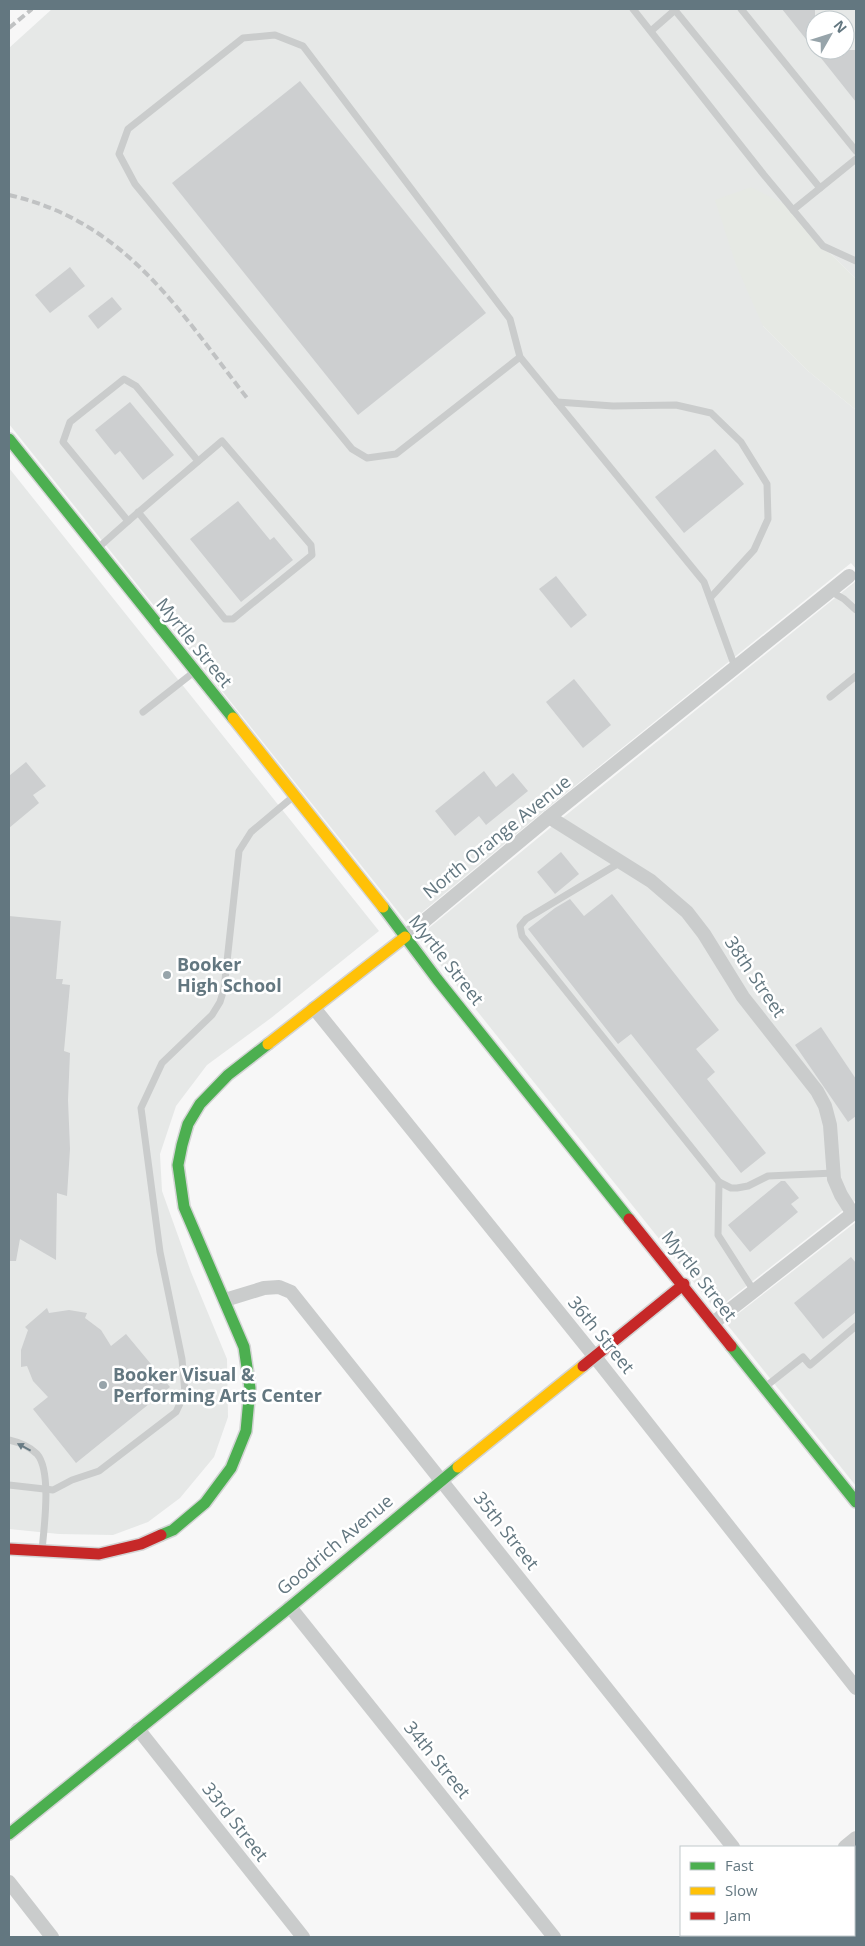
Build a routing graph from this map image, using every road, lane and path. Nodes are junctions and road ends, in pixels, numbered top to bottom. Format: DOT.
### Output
graph roads {
  1 [pos="633,9"];
  2 [pos="675,9"];
  3 [pos="741,9"];
  4 [pos="651,32"];
  5 [pos="856,150"];
  6 [pos="856,159"];
  7 [pos="820,188"];
  8 [pos="793,210"];
  9 [pos="856,261"];
  10 [pos="520,357"];
  11 [pos="557,402"];
  12 [pos="9,439"];
  13 [pos="198,461"];
  14 [pos="138,512"];
  15 [pos="128,521"];
  16 [pos="96,549"];
  17 [pos="849,576"];
  18 [pos="830,591"];
  19 [pos="711,597"];
  20 [pos="856,610"];
  21 [pos="735,667"];
  22 [pos="195,671"];
  23 [pos="856,676"];
  24 [pos="830,697"];
  25 [pos="144,712"];
  26 [pos="294,796"];
  27 [pos="549,817"];
  28 [pos="621,862"];
  29 [pos="405,937"];
  30 [pos="314,1008"];
  31 [pos="834,1173"];
  32 [pos="719,1182"];
  33 [pos="855,1212"];
  34 [pos="684,1284"];
  35 [pos="754,1291"];
  36 [pos="225,1300"];
  37 [pos="713,1322"];
  38 [pos="856,1326"];
  39 [pos="595,1357"];
  40 [pos="765,1387"];
  41 [pos="9,1440"];
  42 [pos="442,1480"];
  43 [pos="9,1485"];
  44 [pos="46,1490"];
  45 [pos="856,1502"];
  46 [pos="9,1549"];
  47 [pos="42,1552"];
  48 [pos="290,1607"];
  49 [pos="856,1688"];
  50 [pos="138,1729"];
  51 [pos="9,1834"];
  52 [pos="856,1838"];
  53 [pos="733,1846"];
  54 [pos="846,1846"];
  55 [pos="9,1882"];
  56 [pos="52,1937"];
  57 [pos="303,1937"];
  58 [pos="554,1937"];
  1 -- 4 [label="lane"];
  2 -- 4 [label="lane"];
  2 -- 7 [label="lane"];
  3 -- 5 [label="lane"];
  4 -- 8 [label="lane"];
  6 -- 7 [label="lane"];
  7 -- 8 [label="lane"];
  8 -- 9 [label="lane"];
  10 -- 10 [label="lane"];
  10 -- 11 [label="lane"];
  11 -- 19 [label="lane"];
  11 -- 19 [label="lane"];
  12 -- 16 [label="street, Myrtle Street"];
  13 -- 14 [label="lane"];
  13 -- 14 [label="lane"];
  13 -- 15 [label="lane"];
  14 -- 15 [label="lane"];
  15 -- 16 [label="lane"];
  16 -- 22 [label="street, Myrtle Street"];
  17 -- 18 [label="street, North Orange Avenue"];
  18 -- 20 [label="lane"];
  18 -- 21 [label="street, North Orange Avenue"];
  19 -- 21 [label="lane"];
  21 -- 27 [label="street, North Orange Avenue"];
  22 -- 25 [label="lane"];
  22 -- 26 [label="street, Myrtle Street"];
  23 -- 24 [label="lane"];
  26 -- 29 [label="street, Myrtle Street"];
  26 -- 44 [label="lane"];
  27 -- 28 [label="street, 38th Street"];
  27 -- 29 [label="street, North Orange Avenue"];
  28 -- 31 [label="street, 38th Street"];
  28 -- 32 [label="lane"];
  29 -- 30 [label="street, North Orange Avenue"];
  29 -- 34 [label="street, Myrtle Street"];
  30 -- 36 [label="street, North Orange Avenue"];
  30 -- 39 [label="street, 36th Street"];
  31 -- 32 [label="lane"];
  31 -- 33 [label="street, 38th Street"];
  32 -- 35 [label="lane"];
  33 -- 35 [label="street"];
  34 -- 37 [label="street, Myrtle Street"];
  34 -- 39 [label="street, Goodrich Avenue"];
  35 -- 37 [label="street"];
  36 -- 42 [label="street, 35th Street"];
  36 -- 47 [label="street, North Orange Avenue"];
  37 -- 40 [label="street, Myrtle Street"];
  38 -- 40 [label="lane"];
  39 -- 42 [label="street, Goodrich Avenue"];
  39 -- 49 [label="street, 36th Street"];
  40 -- 45 [label="street, Myrtle Street"];
  44 -- 41 [label="lane, one-way"];
  42 -- 48 [label="street, Goodrich Avenue"];
  42 -- 53 [label="street, 35th Street"];
  43 -- 44 [label="lane"];
  44 -- 47 [label="lane"];
  46 -- 47 [label="street, North Orange Avenue"];
  48 -- 50 [label="street, Goodrich Avenue"];
  48 -- 58 [label="street, 34th Street"];
  50 -- 51 [label="street, Goodrich Avenue"];
  50 -- 57 [label="street, 33rd Street"];
  52 -- 54 [label="street"];
  55 -- 56 [label="street"];
}
